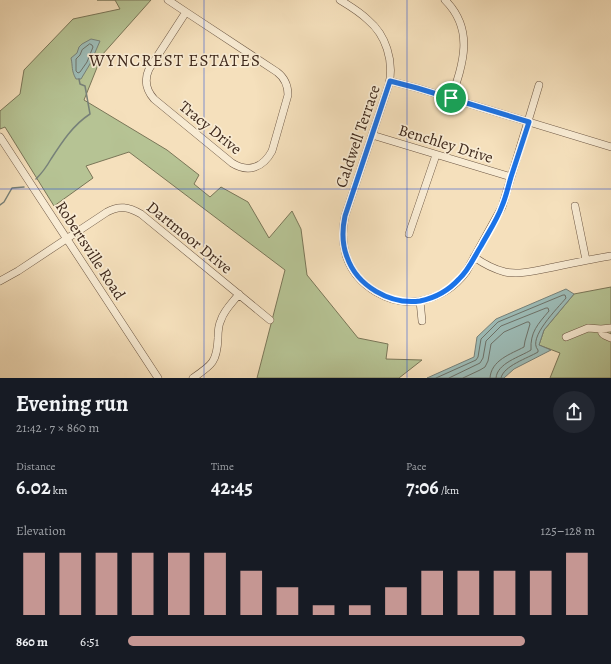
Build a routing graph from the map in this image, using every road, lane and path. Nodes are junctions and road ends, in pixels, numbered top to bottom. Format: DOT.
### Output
graph roads {
  1 [pos="168,0"];
  2 [pos="340,0"];
  3 [pos="445,0"];
  4 [pos="186,12"];
  5 [pos="390,81"];
  6 [pos="539,85"];
  7 [pos="451,98"];
  8 [pos="529,122"];
  9 [pos="372,135"];
  10 [pos="0,137"];
  11 [pos="611,148"];
  12 [pos="436,155"];
  13 [pos="511,177"];
  14 [pos="575,206"];
  15 [pos="409,234"];
  16 [pos="67,239"];
  17 [pos="611,256"];
  18 [pos="474,257"];
  19 [pos="586,260"];
  20 [pos="0,281"];
  21 [pos="239,294"];
  22 [pos="420,301"];
  23 [pos="270,320"];
  24 [pos="422,321"];
  25 [pos="611,328"];
  26 [pos="601,329"];
  27 [pos="566,337"];
  28 [pos="611,338"];
  29 [pos="158,378"];
  30 [pos="193,378"];
  1 -- 4 [label="street, Tracy Drive"];
  2 -- 5 [label="street, Caldwell Terrace"];
  3 -- 7 [label="street"];
  4 -- 4 [label="street, Tracy Drive"];
  5 -- 7 [label="street"];
  5 -- 9 [label="street, Caldwell Terrace"];
  6 -- 8 [label="street, Caldwell Terrace"];
  7 -- 8 [label="street"];
  8 -- 11 [label="street"];
  8 -- 13 [label="street, Caldwell Terrace"];
  9 -- 12 [label="street, Benchley Drive"];
  9 -- 22 [label="street, Caldwell Terrace"];
  10 -- 16 [label="street, Robertsville Road"];
  12 -- 13 [label="street, Benchley Drive"];
  12 -- 15 [label="street"];
  13 -- 18 [label="street, Caldwell Terrace"];
  14 -- 19 [label="street"];
  16 -- 20 [label="street, Dartmoor Drive"];
  16 -- 21 [label="street, Dartmoor Drive"];
  16 -- 29 [label="street, Robertsville Road"];
  17 -- 19 [label="street"];
  18 -- 19 [label="street"];
  18 -- 22 [label="street, Caldwell Terrace"];
  21 -- 23 [label="street, Dartmoor Drive"];
  21 -- 30 [label="street"];
  22 -- 24 [label="street"];
  25 -- 26 [label="street"];
  26 -- 27 [label="street"];
  26 -- 28 [label="street"];
}
